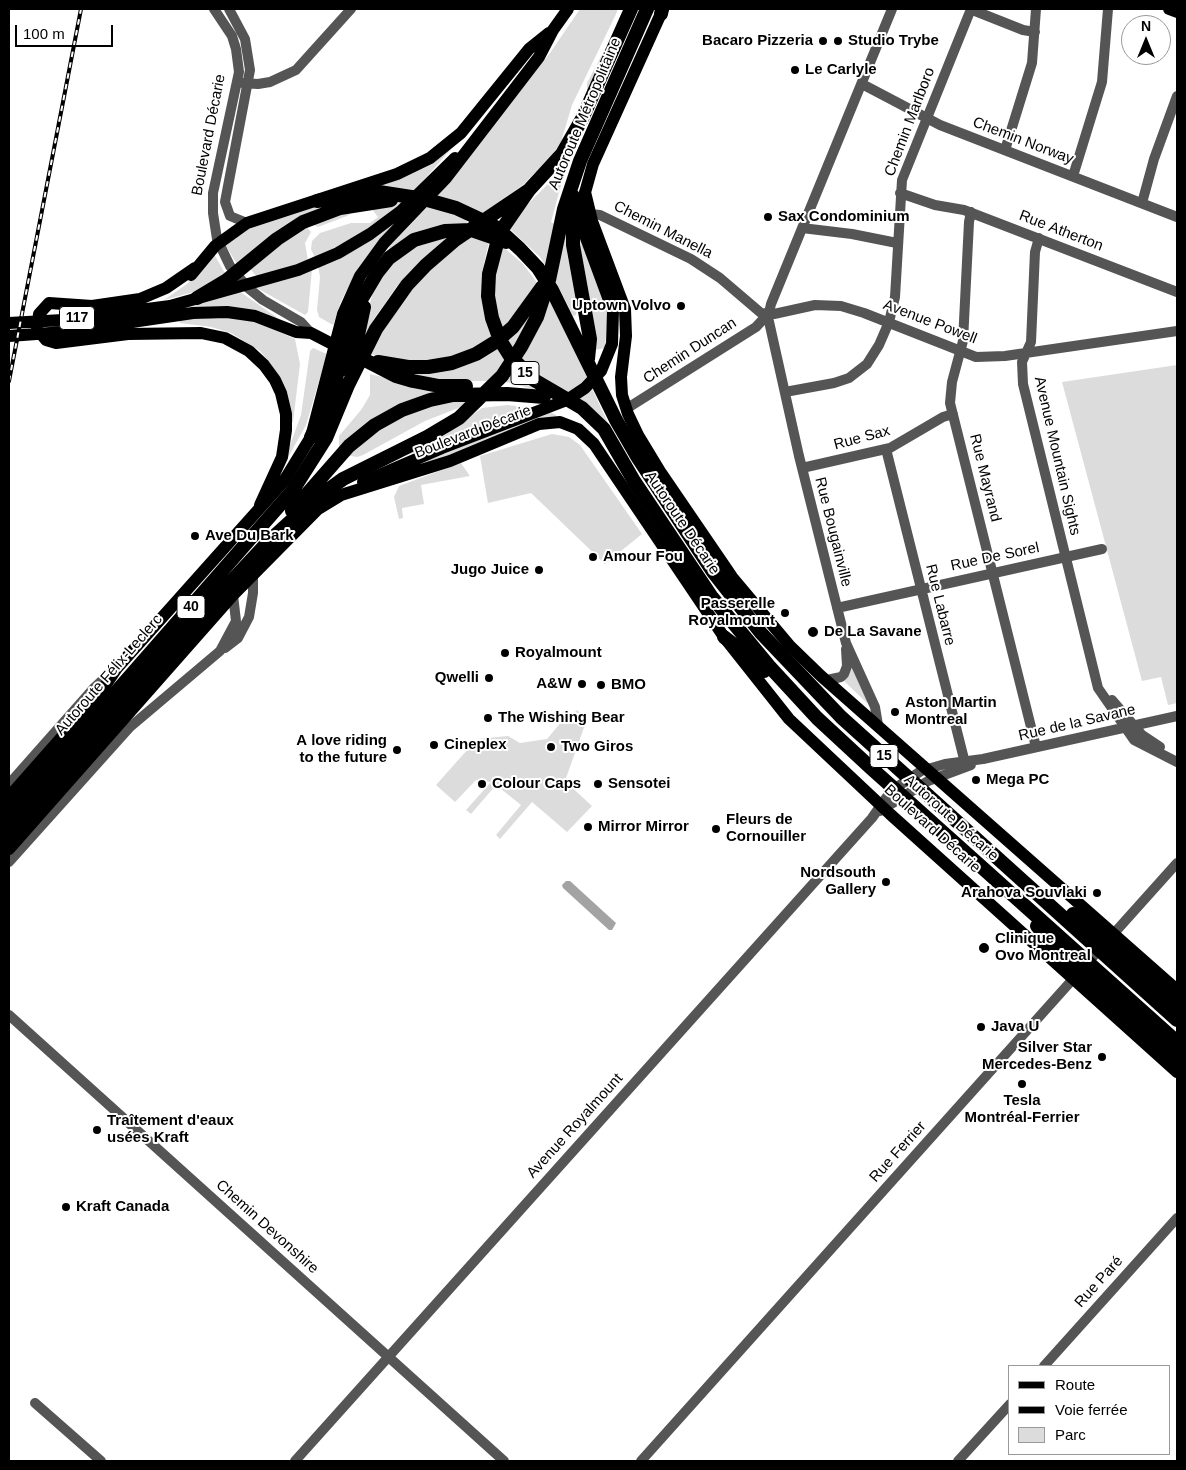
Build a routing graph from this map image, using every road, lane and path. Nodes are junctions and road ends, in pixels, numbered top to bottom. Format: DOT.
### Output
graph roads {
  1 [pos="214,9"];
  2 [pos="229,9"];
  3 [pos="351,9"];
  4 [pos="568,9"];
  5 [pos="631,9"];
  6 [pos="647,9"];
  7 [pos="892,9"];
  8 [pos="970,9"];
  9 [pos="1036,9"];
  10 [pos="1108,9"];
  11 [pos="1169,9"];
  12 [pos="662,10"];
  13 [pos="1177,12"];
  14 [pos="553,30"];
  15 [pos="1035,32"];
  16 [pos="238,82"];
  17 [pos="249,83"];
  18 [pos="862,84"];
  19 [pos="1177,96"];
  20 [pos="927,118"];
  21 [pos="1005,150"];
  22 [pos="1073,176"];
  23 [pos="575,177"];
  24 [pos="529,190"];
  25 [pos="428,192"];
  26 [pos="585,192"];
  27 [pos="900,193"];
  28 [pos="317,201"];
  29 [pos="1142,203"];
  30 [pos="971,212"];
  31 [pos="590,214"];
  32 [pos="1177,217"];
  33 [pos="247,223"];
  34 [pos="802,228"];
  35 [pos="1039,238"];
  36 [pos="219,243"];
  37 [pos="897,243"];
  38 [pos="515,245"];
  39 [pos="195,268"];
  40 [pos="550,275"];
  41 [pos="230,285"];
  42 [pos="1177,292"];
  43 [pos="197,298"];
  44 [pos="145,309"];
  45 [pos="768,314"];
  46 [pos="889,322"];
  47 [pos="9,323"];
  48 [pos="134,323"];
  49 [pos="1177,323"];
  50 [pos="1174,331"];
  51 [pos="193,332"];
  52 [pos="348,332"];
  53 [pos="311,333"];
  54 [pos="9,336"];
  55 [pos="960,352"];
  56 [pos="1026,353"];
  57 [pos="588,359"];
  58 [pos="365,360"];
  59 [pos="348,385"];
  60 [pos="785,392"];
  61 [pos="544,397"];
  62 [pos="626,409"];
  63 [pos="952,414"];
  64 [pos="311,437"];
  65 [pos="886,449"];
  66 [pos="802,468"];
  67 [pos="634,481"];
  68 [pos="341,495"];
  69 [pos="258,512"];
  70 [pos="263,546"];
  71 [pos="1102,549"];
  72 [pos="1066,557"];
  73 [pos="207,570"];
  74 [pos="993,573"];
  75 [pos="253,574"];
  76 [pos="920,589"];
  77 [pos="232,595"];
  78 [pos="837,608"];
  79 [pos="724,637"];
  80 [pos="846,643"];
  81 [pos="220,651"];
  82 [pos="117,668"];
  83 [pos="826,680"];
  84 [pos="787,686"];
  85 [pos="146,695"];
  86 [pos="1177,716"];
  87 [pos="878,725"];
  88 [pos="1130,726"];
  89 [pos="1036,747"];
  90 [pos="1177,761"];
  91 [pos="965,764"];
  92 [pos="929,774"];
  93 [pos="9,784"];
  94 [pos="9,797"];
  95 [pos="883,806"];
  96 [pos="9,814"];
  97 [pos="9,832"];
  98 [pos="9,848"];
  99 [pos="9,862"];
  100 [pos="1177,863"];
  101 [pos="1006,865"];
  102 [pos="1002,885"];
  103 [pos="1112,936"];
  104 [pos="1075,977"];
  105 [pos="1177,990"];
  106 [pos="1177,1005"];
  107 [pos="9,1015"];
  108 [pos="1177,1020"];
  109 [pos="1177,1042"];
  110 [pos="1177,1059"];
  111 [pos="1177,1072"];
  112 [pos="1177,1218"];
  113 [pos="389,1357"];
  114 [pos="1045,1365"];
  115 [pos="35,1403"];
  116 [pos="1008,1406"];
  117 [pos="101,1461"];
  118 [pos="295,1461"];
  119 [pos="504,1461"];
  120 [pos="641,1461"];
  121 [pos="958,1461"];
  1 -- 16 [label="street, Boulevard Décarie"];
  2 -- 17 [label="street, Boulevard Décarie"];
  3 -- 17 [label="street"];
  4 -- 14 [label="main road"];
  5 -- 24 [label="highway, Autoroute Métropolitaine / 15"];
  6 -- 23 [label="highway, Autoroute Métropolitaine / 15"];
  7 -- 18 [label="street"];
  8 -- 15 [label="street"];
  8 -- 20 [label="street, Chemin Marlboro"];
  9 -- 15 [label="street"];
  10 -- 22 [label="street"];
  11 -- 13 [label="main road"];
  12 -- 26 [label="main road"];
  14 -- 25 [label="main road"];
  14 -- 28 [label="main road"];
  15 -- 21 [label="street"];
  16 -- 17 [label="street"];
  16 -- 36 [label="street, Boulevard Décarie"];
  17 -- 33 [label="street, Boulevard Décarie"];
  18 -- 20 [label="street, Chemin Norway"];
  18 -- 34 [label="street"];
  19 -- 29 [label="street"];
  20 -- 21 [label="street, Chemin Norway"];
  20 -- 27 [label="street, Chemin Marlboro"];
  21 -- 22 [label="street, Chemin Norway"];
  22 -- 29 [label="street, Chemin Norway"];
  23 -- 40 [label="highway, Autoroute Métropolitaine / 40"];
  23 -- 57 [label="highway, 15"];
  24 -- 59 [label="highway, Autoroute Métropolitaine / 40"];
  24 -- 67 [label="highway, Autoroute Décarie / 15"];
  25 -- 28 [label="highway"];
  25 -- 38 [label="highway, Autoroute Décarie"];
  25 -- 41 [label="main road"];
  25 -- 41 [label="highway"];
  25 -- 52 [label="main road"];
  26 -- 31 [label="main road"];
  26 -- 68 [label="main road"];
  27 -- 30 [label="street, Rue Atherton"];
  27 -- 37 [label="street, Chemin Marlboro"];
  28 -- 33 [label="main road"];
  29 -- 32 [label="street, Chemin Norway"];
  30 -- 35 [label="street, Rue Atherton"];
  30 -- 55 [label="street, Rue Mayrand"];
  31 -- 45 [label="street, Chemin Manella"];
  31 -- 62 [label="main road"];
  33 -- 36 [label="main road"];
  34 -- 37 [label="street"];
  34 -- 45 [label="street"];
  35 -- 42 [label="street, Rue Atherton"];
  35 -- 56 [label="street, Avenue Mountain Sights"];
  36 -- 39 [label="main road"];
  36 -- 53 [label="street, Boulevard Décarie"];
  37 -- 46 [label="street, Chemin Marlboro"];
  38 -- 52 [label="highway"];
  38 -- 57 [label="highway, Autoroute Décarie"];
  39 -- 44 [label="main road"];
  39 -- 51 [label="main road"];
  40 -- 58 [label="highway"];
  40 -- 70 [label="highway, Autoroute Métropolitaine / 40"];
  41 -- 43 [label="highway"];
  43 -- 44 [label="main road"];
  44 -- 47 [label="main road, 117"];
  45 -- 46 [label="street, Avenue Powell"];
  45 -- 60 [label="street, Rue Bougainville"];
  45 -- 62 [label="street, Chemin Duncan"];
  46 -- 55 [label="street, Avenue Powell"];
  46 -- 60 [label="street, Chemin Marlboro"];
  48 -- 51 [label="main road"];
  48 -- 53 [label="main road"];
  48 -- 54 [label="main road, 117"];
  49 -- 50 [label="street, Avenue Powell"];
  50 -- 56 [label="street, Avenue Powell"];
  51 -- 69 [label="main road"];
  52 -- 59 [label="highway"];
  52 -- 64 [label="highway"];
  53 -- 58 [label="main road"];
  55 -- 56 [label="street, Avenue Powell"];
  55 -- 63 [label="street, Rue Mayrand"];
  56 -- 72 [label="street, Avenue Mountain Sights"];
  57 -- 101 [label="highway, Autoroute Décarie / 15"];
  58 -- 61 [label="highway"];
  59 -- 96 [label="highway, Autoroute Félix-Leclerc / 40"];
  60 -- 66 [label="street, Rue Bougainville"];
  61 -- 67 [label="highway"];
  61 -- 70 [label="highway"];
  62 -- 83 [label="main road"];
  63 -- 65 [label="street, Rue Sax"];
  63 -- 74 [label="street, Rue Mayrand"];
  64 -- 69 [label="main road"];
  65 -- 66 [label="street, Rue Sax"];
  65 -- 76 [label="street, Rue Labarre"];
  66 -- 78 [label="street, Rue Bougainville"];
  67 -- 84 [label="highway, Autoroute Décarie / 15"];
  68 -- 75 [label="main road, Boulevard Décarie"];
  68 -- 79 [label="main road, Boulevard Décarie"];
  69 -- 73 [label="main road"];
  70 -- 97 [label="highway, Autoroute Félix-Leclerc / 40"];
  71 -- 72 [label="street, Rue De Sorel"];
  72 -- 74 [label="street, Rue De Sorel"];
  72 -- 88 [label="street, Avenue Mountain Sights"];
  73 -- 77 [label="main road"];
  73 -- 82 [label="main road"];
  74 -- 76 [label="street, Rue De Sorel"];
  74 -- 89 [label="street, Rue Mayrand"];
  75 -- 77 [label="main road, Boulevard Décarie"];
  75 -- 81 [label="street"];
  76 -- 78 [label="street, Rue De Sorel"];
  76 -- 91 [label="street, Rue Labarre"];
  77 -- 81 [label="street"];
  77 -- 85 [label="main road, Boulevard Décarie"];
  78 -- 80 [label="street, Rue Bougainville"];
  79 -- 84 [label="highway"];
  79 -- 95 [label="main road, Boulevard Décarie"];
  80 -- 83 [label="street, Rue Bougainville"];
  80 -- 87 [label="street, Rue Bougainville"];
  81 -- 99 [label="street"];
  82 -- 85 [label="main road"];
  82 -- 93 [label="street"];
  82 -- 94 [label="main road"];
  83 -- 87 [label="main road"];
  84 -- 102 [label="highway, Autoroute Décarie / 15"];
  85 -- 98 [label="main road, Boulevard Décarie"];
  86 -- 88 [label="street, Rue de la Savane"];
  87 -- 92 [label="main road"];
  88 -- 89 [label="street, Rue de la Savane"];
  88 -- 90 [label="street, Avenue Mountain Sights"];
  89 -- 91 [label="street, Rue de la Savane"];
  91 -- 92 [label="street, Rue de la Savane"];
  92 -- 95 [label="street, Rue de la Savane"];
  92 -- 103 [label="main road"];
  95 -- 104 [label="main road, Boulevard Décarie"];
  95 -- 113 [label="street, Avenue Royalmount"];
  100 -- 103 [label="street, Rue Ferrier"];
  101 -- 106 [label="highway"];
  101 -- 108 [label="highway, Autoroute Décarie / 15"];
  102 -- 109 [label="highway, Autoroute Décarie / 15"];
  102 -- 110 [label="highway"];
  103 -- 104 [label="street, Rue Ferrier"];
  103 -- 105 [label="main road"];
  104 -- 111 [label="main road, Boulevard Décarie"];
  104 -- 120 [label="street, Rue Ferrier"];
  107 -- 113 [label="street, Chemin Devonshire"];
  112 -- 114 [label="street, Rue Paré"];
  113 -- 118 [label="street, Avenue Royalmount"];
  113 -- 119 [label="street, Chemin Devonshire"];
  115 -- 117 [label="street"];
  116 -- 121 [label="street"];
}
